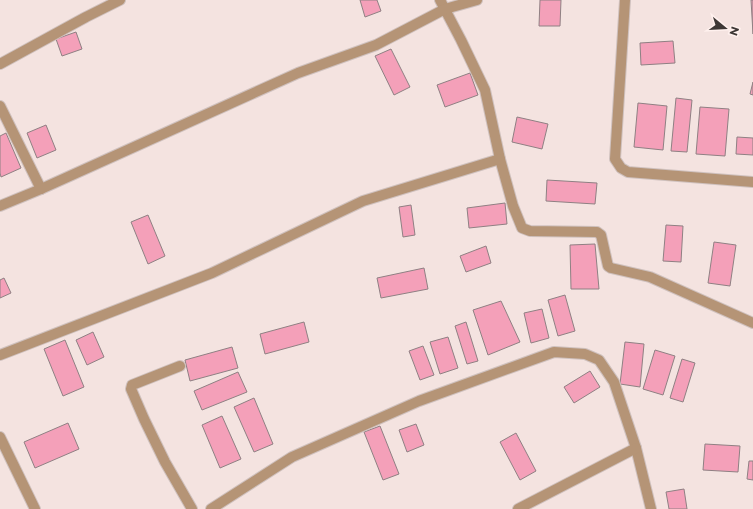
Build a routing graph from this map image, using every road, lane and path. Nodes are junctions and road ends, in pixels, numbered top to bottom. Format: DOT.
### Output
graph roads {
  1 [pos="120,0"];
  2 [pos="477,0"];
  3 [pos="625,0"];
  4 [pos="442,5"];
  5 [pos="0,64"];
  6 [pos="0,106"];
  7 [pos="500,159"];
  8 [pos="753,182"];
  9 [pos="41,189"];
  10 [pos="0,206"];
  11 [pos="753,323"];
  12 [pos="0,355"];
  13 [pos="180,366"];
  14 [pos="0,437"];
  15 [pos="636,448"];
  16 [pos="35,509"];
  17 [pos="192,509"];
  18 [pos="211,509"];
  19 [pos="518,509"];
  20 [pos="651,509"];
  1 -- 5 [label="street"];
  2 -- 4 [label="street"];
  3 -- 8 [label="street"];
  4 -- 7 [label="street"];
  4 -- 9 [label="street"];
  6 -- 9 [label="street"];
  7 -- 11 [label="street"];
  7 -- 12 [label="street"];
  9 -- 10 [label="street"];
  13 -- 17 [label="street"];
  14 -- 16 [label="street"];
  15 -- 18 [label="street"];
  15 -- 19 [label="street"];
  15 -- 20 [label="street"];
}
